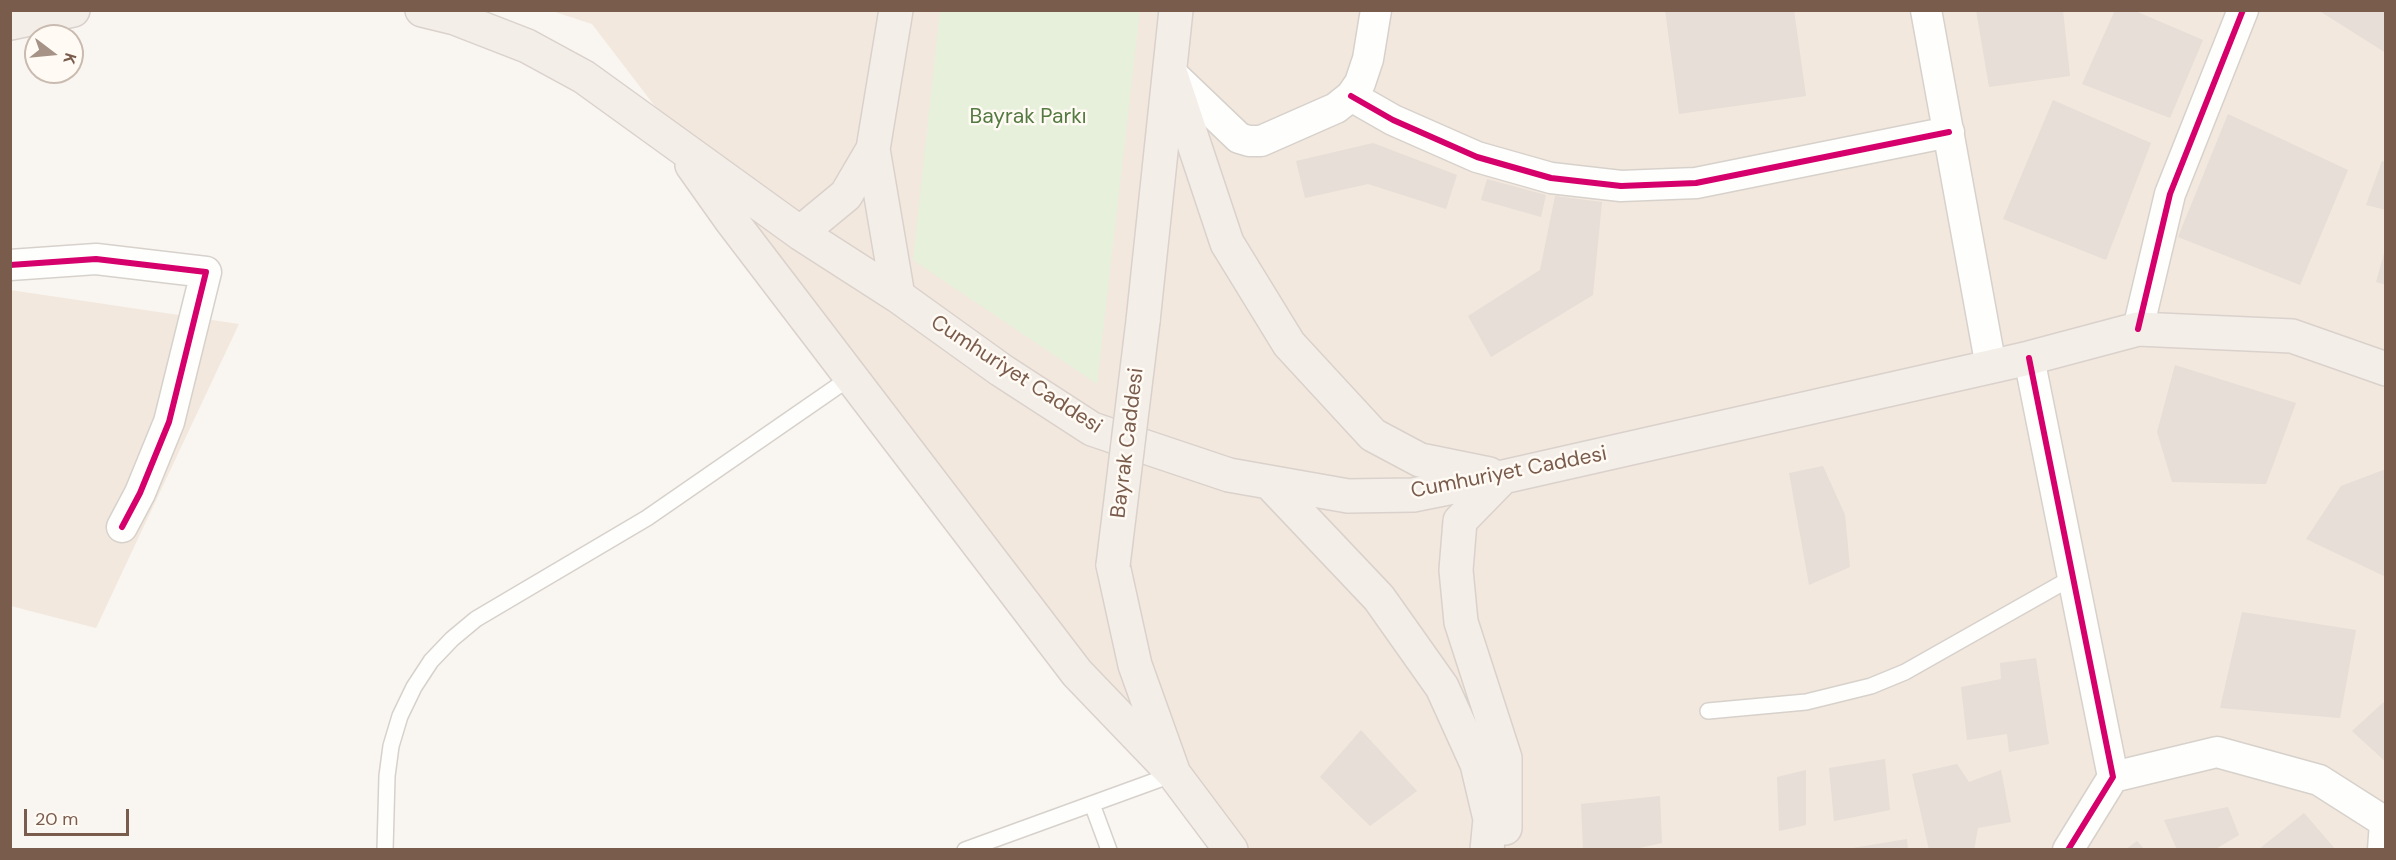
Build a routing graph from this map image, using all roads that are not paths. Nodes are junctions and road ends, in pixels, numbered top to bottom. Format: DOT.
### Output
graph roads {
  1 [pos="73,10"];
  2 [pos="422,10"];
  3 [pos="896,10"];
  4 [pos="1176,10"];
  5 [pos="1376,10"];
  6 [pos="1926,10"];
  7 [pos="2238,12"];
  8 [pos="10,23"];
  9 [pos="1170,72"];
  10 [pos="1351,96"];
  11 [pos="1949,132"];
  12 [pos="675,141"];
  13 [pos="873,149"];
  14 [pos="800,233"];
  15 [pos="10,265"];
  16 [pos="898,296"];
  17 [pos="2138,329"];
  18 [pos="2029,358"];
  19 [pos="1991,367"];
  20 [pos="2385,369"];
  21 [pos="851,377"];
  22 [pos="1503,477"];
  23 [pos="1269,482"];
  24 [pos="122,527"];
  25 [pos="2073,577"];
  26 [pos="1708,711"];
  27 [pos="1174,774"];
  28 [pos="2114,777"];
  29 [pos="1092,804"];
  30 [pos="385,849"];
  31 [pos="965,849"];
  32 [pos="1109,849"];
  33 [pos="1231,849"];
  34 [pos="1487,849"];
  35 [pos="1506,849"];
  36 [pos="2068,849"];
  37 [pos="2383,849"];
  1 -- 8 [label="main road"];
  2 -- 12 [label="main road, Cumhuriyet Caddesi"];
  3 -- 13 [label="main road"];
  4 -- 9 [label="main road, Bayrak Caddesi"];
  5 -- 10 [label="street"];
  6 -- 11 [label="street"];
  7 -- 17 [label="street"];
  9 -- 10 [label="street"];
  9 -- 22 [label="main road"];
  9 -- 27 [label="main road, Bayrak Caddesi, bridge"];
  10 -- 11 [label="street"];
  11 -- 19 [label="street"];
  12 -- 14 [label="main road, Cumhuriyet Caddesi"];
  12 -- 21 [label="main road"];
  13 -- 14 [label="main road"];
  13 -- 16 [label="main road"];
  14 -- 16 [label="main road, Cumhuriyet Caddesi"];
  15 -- 24 [label="street"];
  16 -- 23 [label="main road, Cumhuriyet Caddesi"];
  17 -- 18 [label="main road, Cumhuriyet Caddesi"];
  17 -- 20 [label="main road, Cumhuriyet Caddesi"];
  18 -- 19 [label="main road, Cumhuriyet Caddesi"];
  18 -- 25 [label="street"];
  19 -- 22 [label="main road, Cumhuriyet Caddesi"];
  21 -- 27 [label="main road"];
  21 -- 30 [label="lane"];
  22 -- 23 [label="main road, Cumhuriyet Caddesi"];
  22 -- 35 [label="main road"];
  23 -- 34 [label="main road"];
  25 -- 26 [label="lane"];
  25 -- 28 [label="street"];
  27 -- 29 [label="lane"];
  27 -- 33 [label="main road, Bayrak Caddesi"];
  28 -- 36 [label="street"];
  28 -- 37 [label="street"];
  29 -- 31 [label="lane"];
  29 -- 32 [label="lane"];
}
